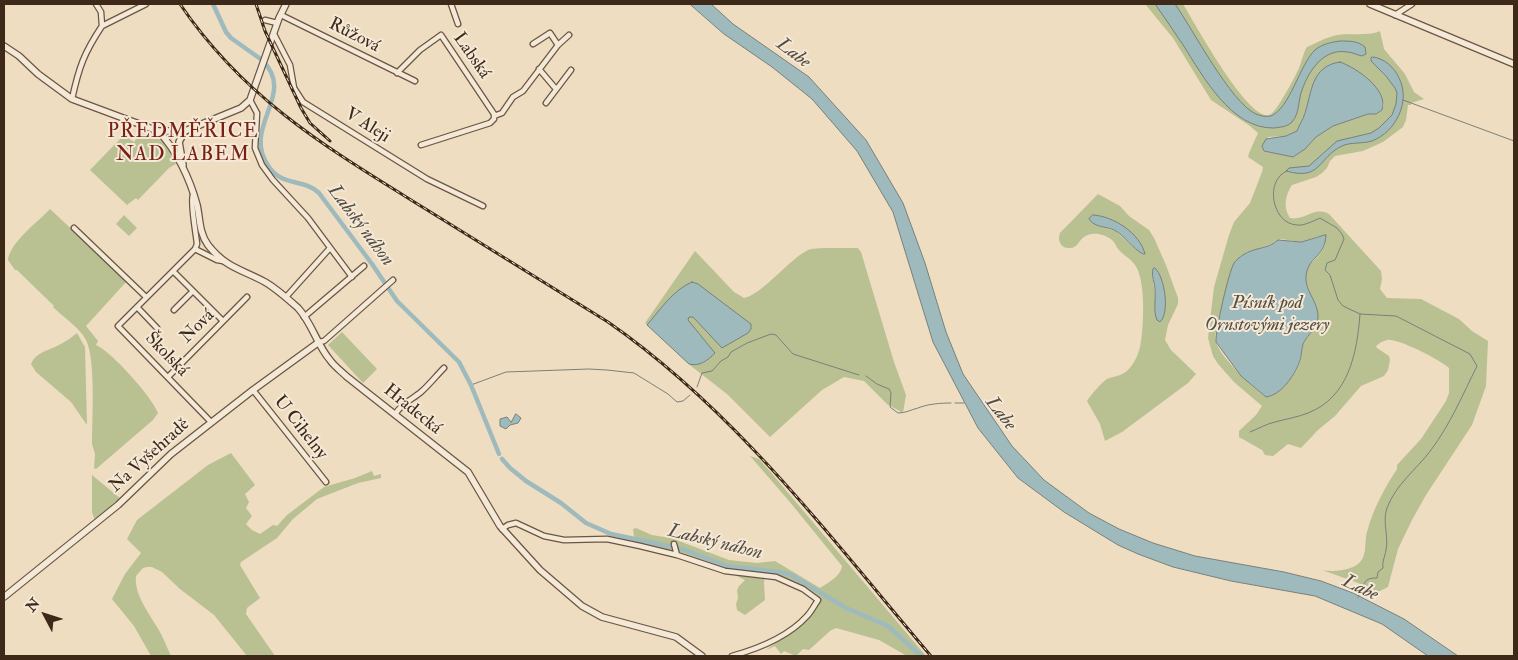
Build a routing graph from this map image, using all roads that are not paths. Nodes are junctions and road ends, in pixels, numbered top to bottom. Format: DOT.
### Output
graph roads {
  1 [pos="96,4"];
  2 [pos="146,4"];
  3 [pos="286,4"];
  4 [pos="451,4"];
  5 [pos="1370,4"];
  6 [pos="1412,4"];
  7 [pos="281,15"];
  8 [pos="1395,15"];
  9 [pos="265,20"];
  10 [pos="277,23"];
  11 [pos="458,24"];
  12 [pos="102,26"];
  13 [pos="274,34"];
  14 [pos="569,35"];
  15 [pos="533,44"];
  16 [pos="558,45"];
  17 [pos="4,46"];
  18 [pos="1514,64"];
  19 [pos="539,69"];
  20 [pos="571,70"];
  21 [pos="397,73"];
  22 [pos="415,81"];
  23 [pos="556,89"];
  24 [pos="72,99"];
  25 [pos="250,100"];
  26 [pos="546,103"];
  27 [pos="494,115"];
  28 [pos="158,131"];
  29 [pos="185,131"];
  30 [pos="422,145"];
  31 [pos="184,171"];
  32 [pos="193,195"];
  33 [pos="483,206"];
  34 [pos="74,228"];
  35 [pos="330,248"];
  36 [pos="195,249"];
  37 [pos="223,261"];
  38 [pos="364,266"];
  39 [pos="172,271"];
  40 [pos="352,277"];
  41 [pos="393,280"];
  42 [pos="193,291"];
  43 [pos="146,297"];
  44 [pos="247,297"];
  45 [pos="286,297"];
  46 [pos="136,307"];
  47 [pos="174,310"];
  48 [pos="304,317"];
  49 [pos="223,321"];
  50 [pos="157,328"];
  51 [pos="319,342"];
  52 [pos="444,368"];
  53 [pos="168,377"];
  54 [pos="253,390"];
  55 [pos="395,415"];
  56 [pos="211,422"];
  57 [pos="326,482"];
  58 [pos="502,529"];
  59 [pos="674,544"];
  60 [pos="677,554"];
  61 [pos="4,597"];
  62 [pos="702,656"];
  63 [pos="732,656"];
  1 -- 12 [label="street"];
  2 -- 12 [label="street"];
  3 -- 7 [label="street"];
  4 -- 11 [label="street, Labská"];
  5 -- 8 [label="street"];
  6 -- 8 [label="street"];
  7 -- 10 [label="street"];
  7 -- 21 [label="street, Růžová"];
  8 -- 18 [label="street"];
  9 -- 10 [label="street"];
  10 -- 13 [label="street"];
  12 -- 24 [label="street"];
  13 -- 25 [label="street"];
  13 -- 33 [label="street, V Aleji"];
  14 -- 16 [label="street"];
  15 -- 16 [label="street"];
  16 -- 19 [label="street"];
  17 -- 24 [label="street"];
  19 -- 23 [label="street"];
  19 -- 27 [label="street"];
  20 -- 23 [label="street"];
  21 -- 22 [label="street, Růžová"];
  21 -- 27 [label="street, Labská"];
  23 -- 26 [label="street"];
  24 -- 28 [label="street"];
  25 -- 29 [label="street"];
  25 -- 35 [label="street"];
  27 -- 30 [label="street"];
  28 -- 29 [label="street"];
  28 -- 31 [label="street"];
  29 -- 31 [label="street"];
  31 -- 32 [label="street"];
  32 -- 36 [label="street"];
  32 -- 37 [label="street"];
  34 -- 43 [label="street"];
  35 -- 40 [label="street"];
  35 -- 45 [label="street"];
  36 -- 37 [label="street"];
  36 -- 39 [label="street, Školská"];
  37 -- 45 [label="street, Hradecká"];
  38 -- 40 [label="street"];
  39 -- 42 [label="street"];
  39 -- 43 [label="street, Školská"];
  40 -- 48 [label="street"];
  41 -- 51 [label="street"];
  42 -- 47 [label="street"];
  42 -- 49 [label="street"];
  43 -- 46 [label="street, Školská"];
  44 -- 49 [label="street, Nová"];
  45 -- 48 [label="street, Hradecká"];
  46 -- 50 [label="street, Školská"];
  46 -- 53 [label="street, Školská"];
  48 -- 51 [label="street, Hradecká"];
  49 -- 53 [label="street, Nová"];
  51 -- 54 [label="street, Na Vyšehradě"];
  51 -- 55 [label="street, Hradecká"];
  52 -- 55 [label="street"];
  53 -- 56 [label="street, Školská"];
  54 -- 56 [label="street, Na Vyšehradě"];
  54 -- 57 [label="street, U Cihelny"];
  55 -- 58 [label="street, Hradecká"];
  56 -- 61 [label="street, Na Vyšehradě"];
  58 -- 60 [label="street"];
  58 -- 62 [label="street, Hradecká"];
  59 -- 60 [label="street"];
  60 -- 63 [label="street"];
}
